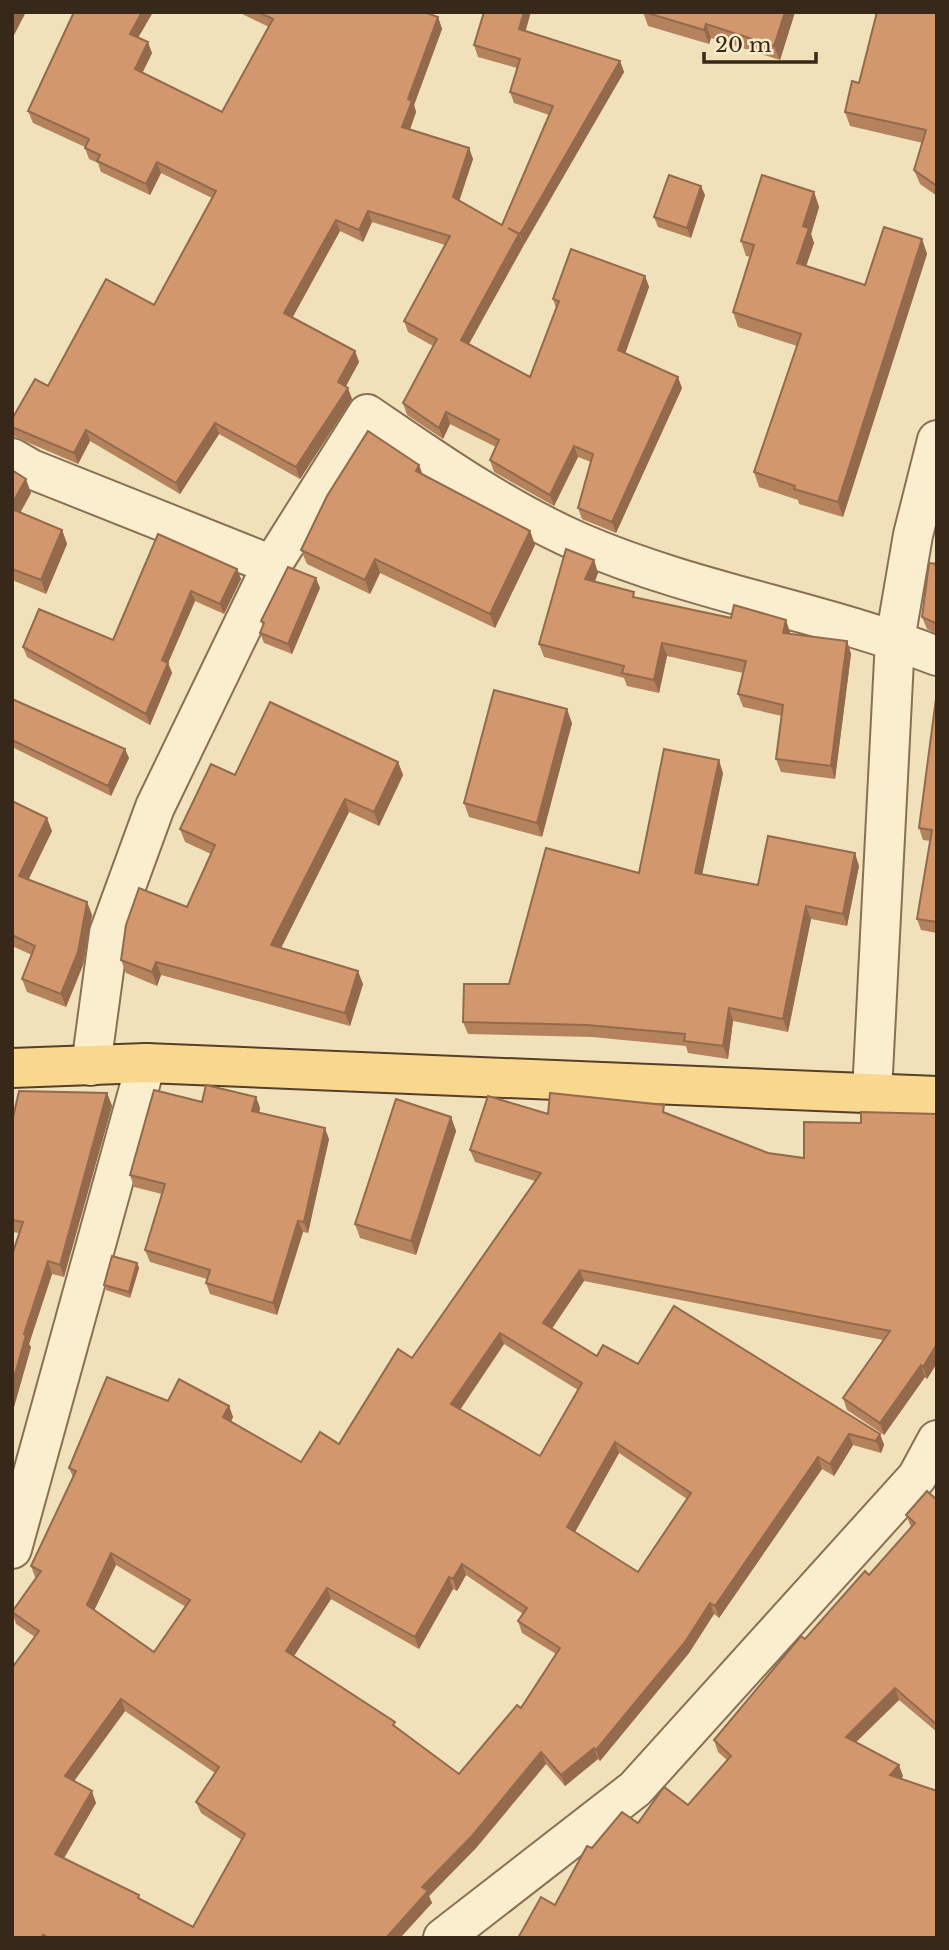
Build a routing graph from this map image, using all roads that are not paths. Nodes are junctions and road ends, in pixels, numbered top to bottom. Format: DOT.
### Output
graph roads {
  1 [pos="937,440"];
  2 [pos="12,458"];
  3 [pos="272,565"];
  4 [pos="895,640"];
  5 [pos="937,656"];
  6 [pos="146,1063"];
  7 [pos="91,1066"];
  8 [pos="12,1068"];
  9 [pos="872,1093"];
  10 [pos="937,1096"];
  11 [pos="937,1440"];
  12 [pos="927,1485"];
  13 [pos="12,1549"];
  14 [pos="443,1938"];
  1 -- 4 [label="street"];
  2 -- 3 [label="street"];
  3 -- 4 [label="street"];
  3 -- 7 [label="street"];
  4 -- 5 [label="street"];
  4 -- 9 [label="street"];
  6 -- 7 [label="main road"];
  6 -- 9 [label="main road"];
  6 -- 13 [label="street"];
  7 -- 8 [label="main road"];
  9 -- 10 [label="main road"];
  11 -- 12 [label="street"];
  12 -- 14 [label="street"];
}
